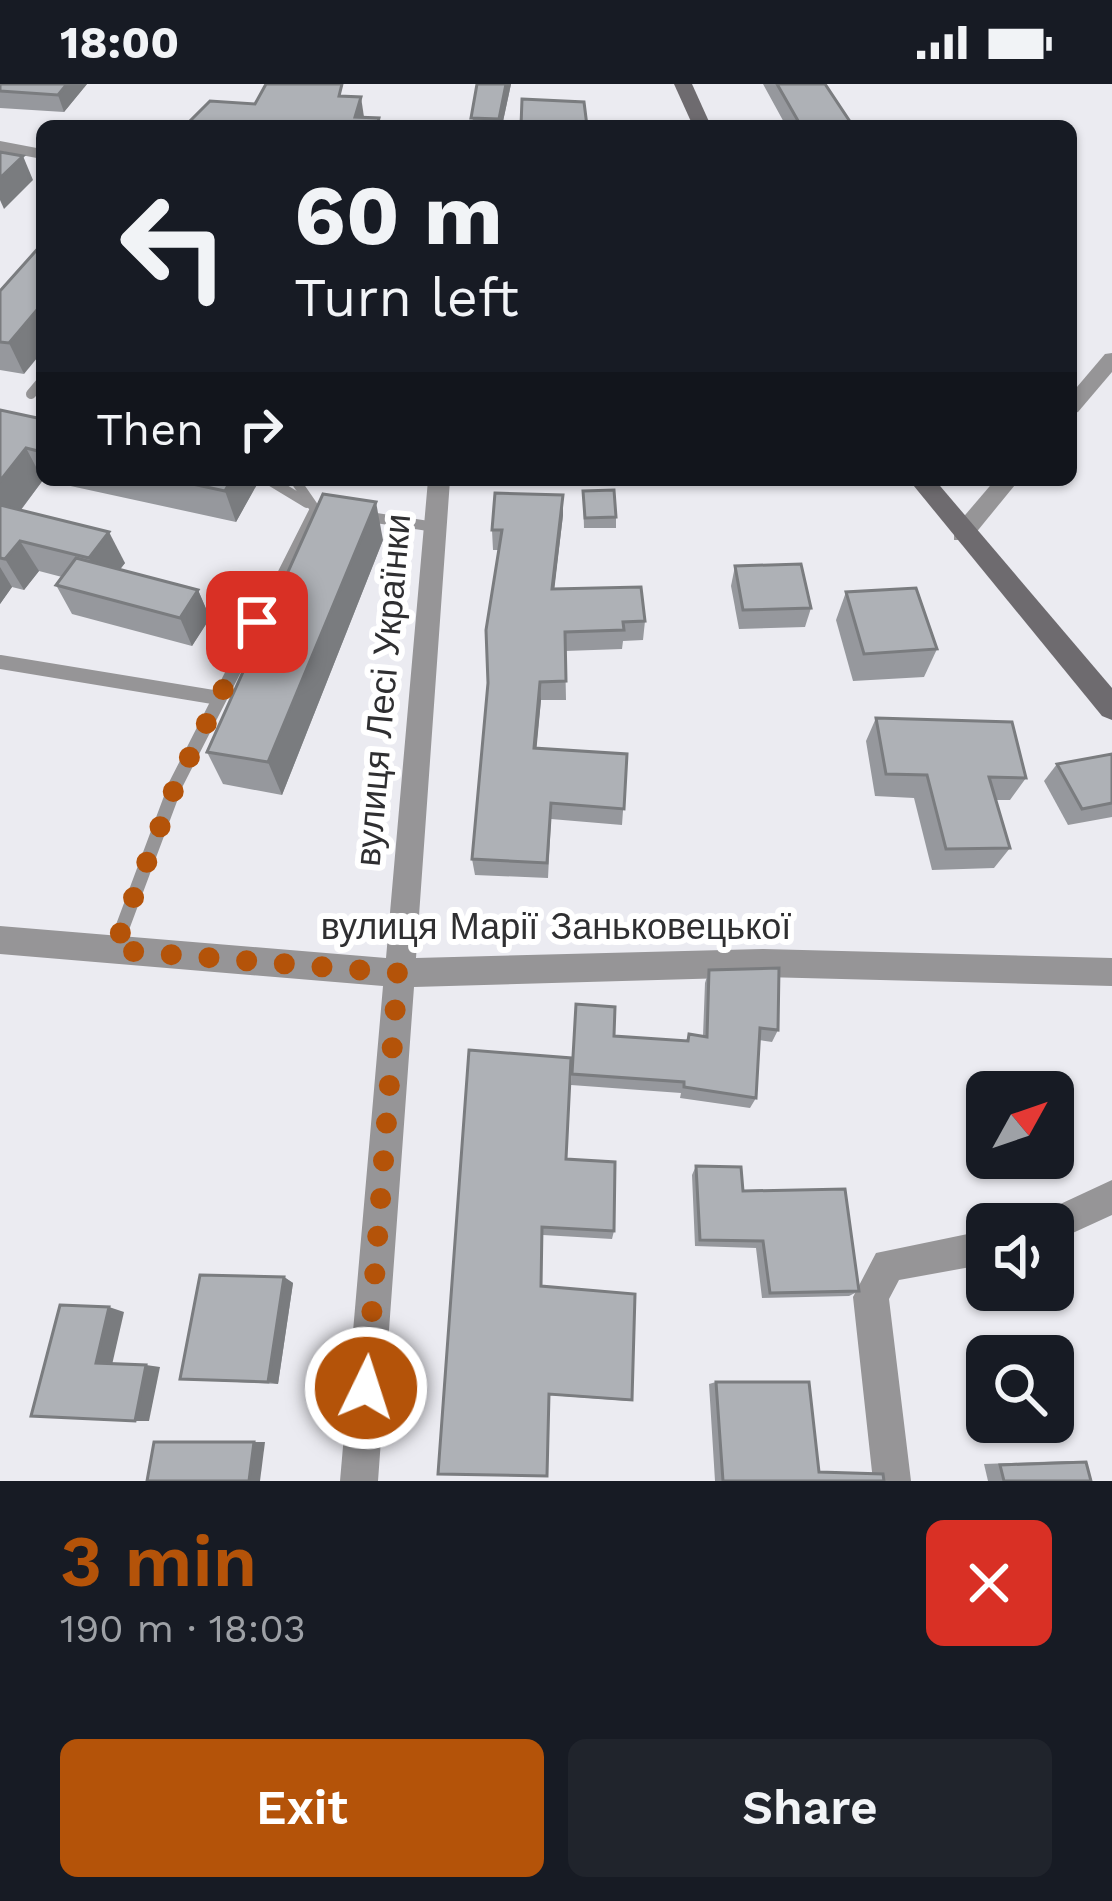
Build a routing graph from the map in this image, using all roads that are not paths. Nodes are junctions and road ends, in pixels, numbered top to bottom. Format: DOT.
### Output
graph roads {
  1 [pos="683,84"];
  2 [pos="699,120"];
  3 [pos="0,146"];
  4 [pos="36,153"];
  5 [pos="1112,358"];
  6 [pos="36,389"];
  7 [pos="32,394"];
  8 [pos="1077,399"];
  9 [pos="278,486"];
  10 [pos="299,486"];
  11 [pos="438,486"];
  12 [pos="926,486"];
  13 [pos="1003,486"];
  14 [pos="314,509"];
  15 [pos="334,512"];
  16 [pos="355,515"];
  17 [pos="435,526"];
  18 [pos="962,534"];
  19 [pos="0,662"];
  20 [pos="219,698"];
  21 [pos="1112,709"];
  22 [pos="0,940"];
  23 [pos="114,950"];
  24 [pos="1112,972"];
  25 [pos="398,973"];
  26 [pos="1112,1197"];
  27 [pos="1074,1215"];
  28 [pos="966,1251"];
  29 [pos="358,1481"];
  30 [pos="892,1481"];
  1 -- 2 [label="main road"];
  3 -- 4 [label="street"];
  5 -- 8 [label="street"];
  6 -- 7 [label="lane"];
  9 -- 14 [label="lane"];
  10 -- 14 [label="lane"];
  11 -- 17 [label="street, вулиця Лесі Українки"];
  12 -- 18 [label="main road"];
  13 -- 18 [label="street"];
  14 -- 15 [label="lane"];
  14 -- 20 [label="lane"];
  16 -- 17 [label="lane"];
  17 -- 25 [label="street, вулиця Лесі Українки"];
  18 -- 21 [label="main road"];
  19 -- 20 [label="lane"];
  20 -- 23 [label="lane"];
  22 -- 23 [label="street, вулиця Марії Заньковецької"];
  23 -- 25 [label="street, вулиця Марії Заньковецької"];
  24 -- 25 [label="street, вулиця Марії Заньковецької"];
  25 -- 29 [label="street, вулиця Лесі Українки"];
  26 -- 27 [label="street"];
  28 -- 30 [label="street"];
}
